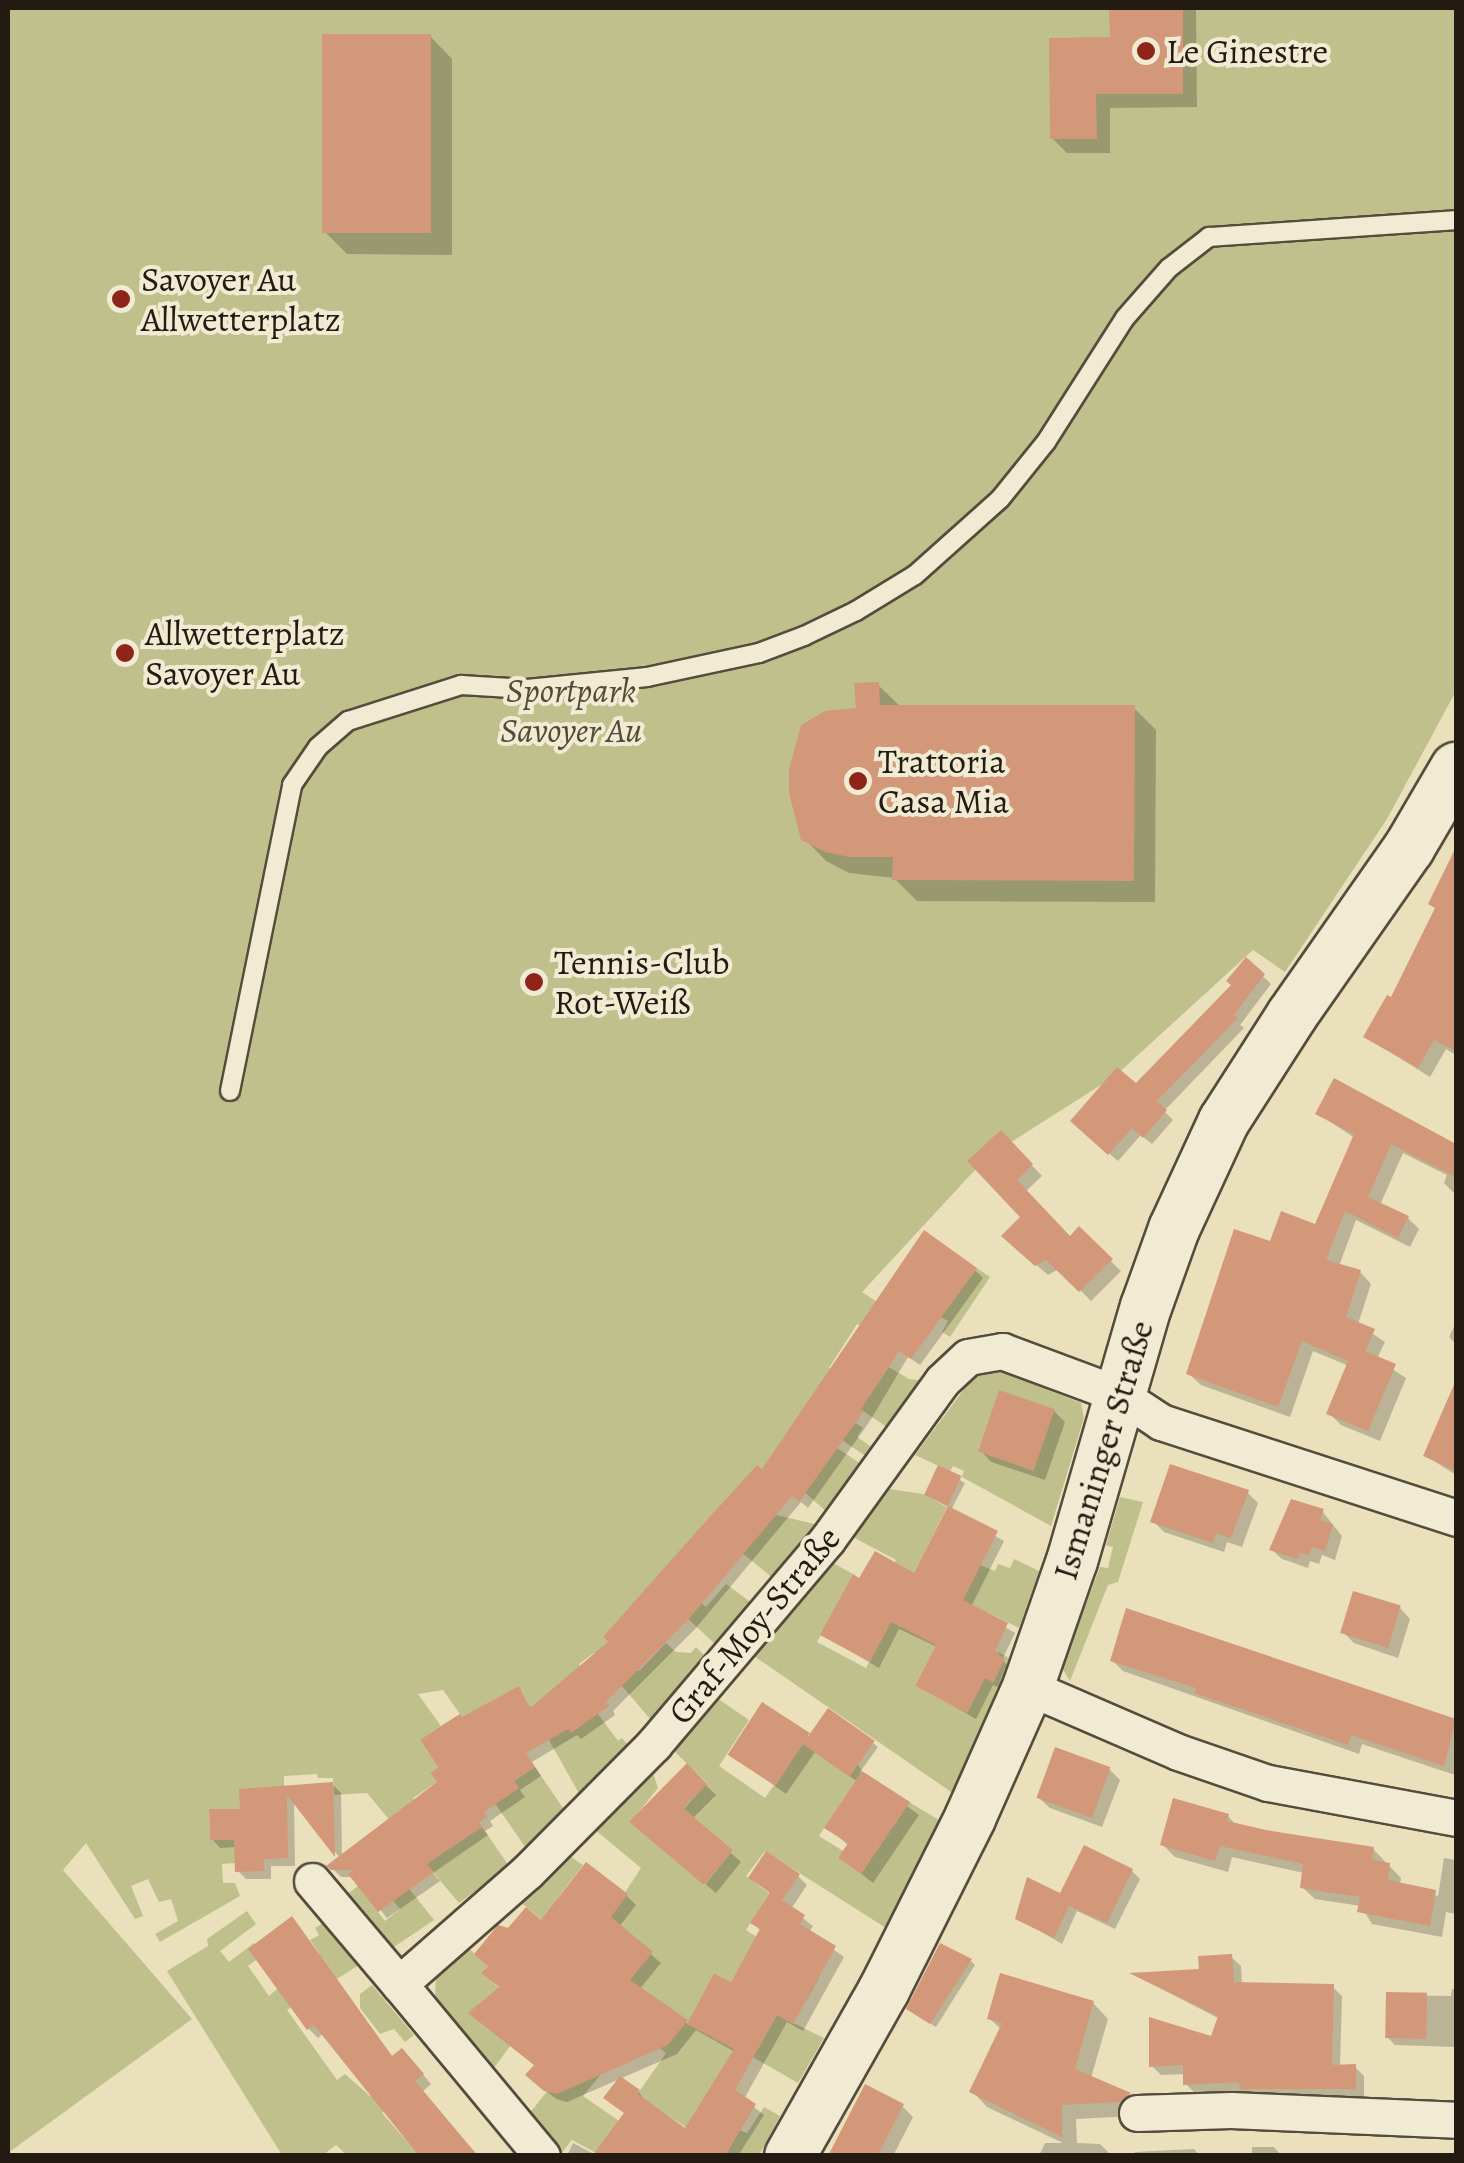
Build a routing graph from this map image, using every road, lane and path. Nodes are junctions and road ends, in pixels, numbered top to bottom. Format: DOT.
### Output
graph roads {
  1 [pos="1456,220"];
  2 [pos="1456,768"];
  3 [pos="230,1092"];
  4 [pos="1120,1396"];
  5 [pos="1456,1518"];
  6 [pos="1028,1687"];
  7 [pos="1456,1818"];
  8 [pos="312,1881"];
  9 [pos="399,1984"];
  10 [pos="1137,2113"];
  11 [pos="1456,2120"];
  12 [pos="542,2156"];
  13 [pos="790,2156"];
  1 -- 3 [label="lane"];
  2 -- 4 [label="street, Ismaninger Straße"];
  4 -- 5 [label="street, Graf-Moy-Straße"];
  4 -- 6 [label="street, Ismaninger Straße"];
  4 -- 9 [label="street, Graf-Moy-Straße"];
  6 -- 7 [label="street"];
  6 -- 13 [label="street, Ismaninger Straße"];
  8 -- 9 [label="street"];
  9 -- 12 [label="street"];
  10 -- 11 [label="street"];
}
